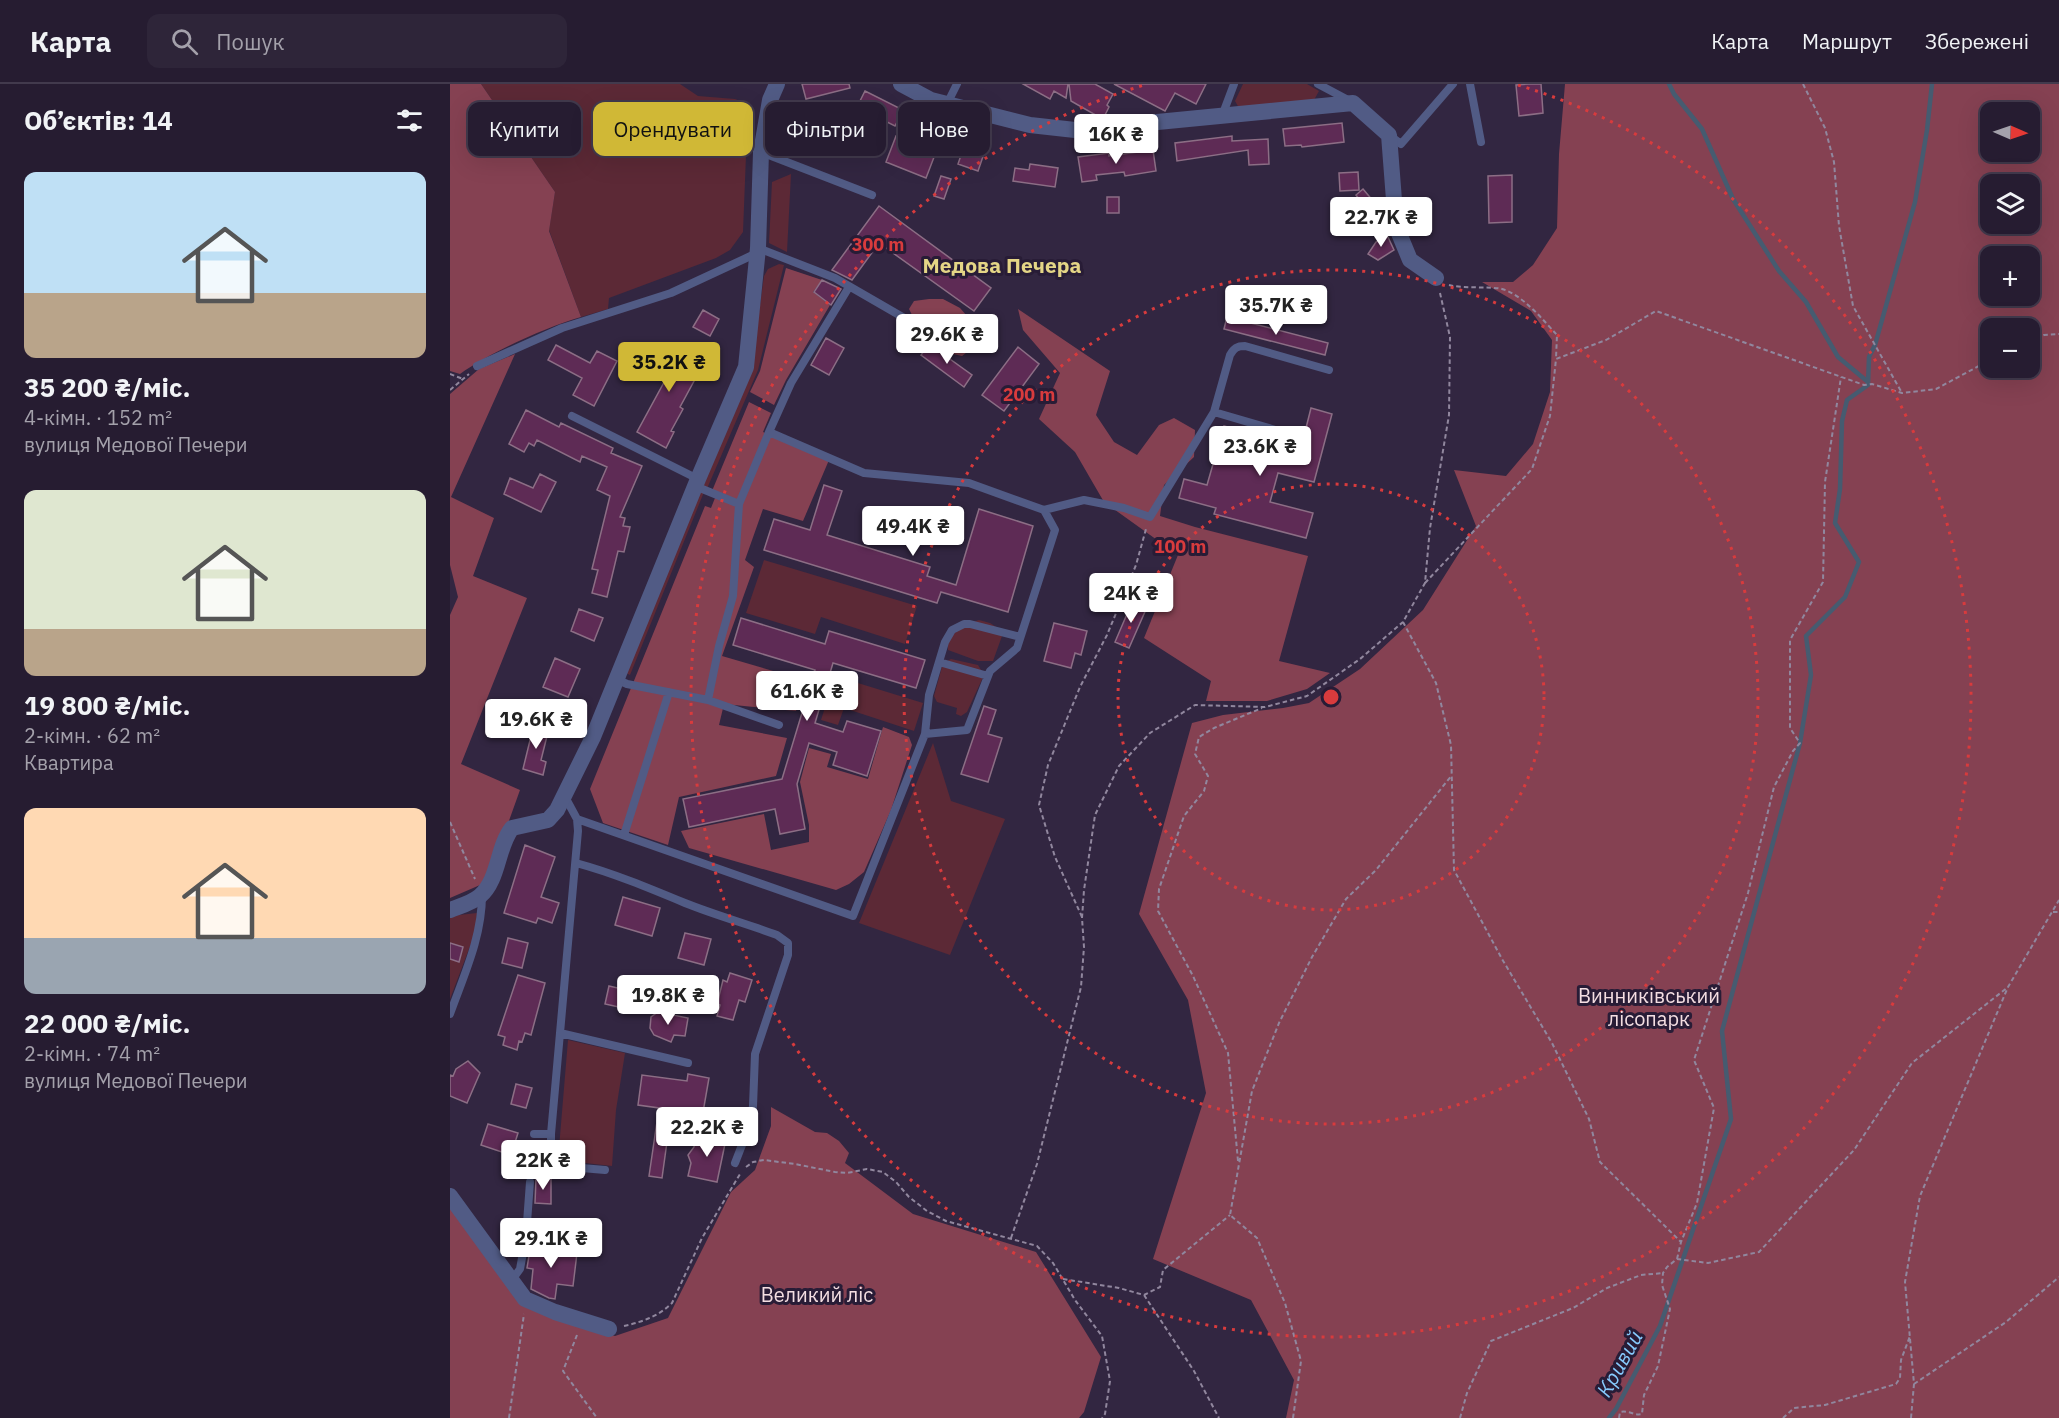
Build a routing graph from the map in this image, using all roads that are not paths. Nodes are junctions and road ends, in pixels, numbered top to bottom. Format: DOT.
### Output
graph roads {
  1 [pos="777,84"];
  2 [pos="901,84"];
  3 [pos="957,84"];
  4 [pos="1234,84"];
  5 [pos="1318,84"];
  6 [pos="1453,84"];
  7 [pos="1470,84"];
  8 [pos="939,102"];
  9 [pos="948,102"];
  10 [pos="1353,103"];
  11 [pos="990,115"];
  12 [pos="1222,117"];
  13 [pos="1389,135"];
  14 [pos="1480,142"];
  15 [pos="761,152"];
  16 [pos="872,195"];
  17 [pos="758,250"];
  18 [pos="1436,278"];
  19 [pos="849,287"];
  20 [pos="906,319"];
  21 [pos="477,366"];
  22 [pos="1329,369"];
  23 [pos="1214,412"];
  24 [pos="572,416"];
  25 [pos="769,432"];
  26 [pos="1289,434"];
  27 [pos="696,482"];
  28 [pos="739,504"];
  29 [pos="1044,510"];
  30 [pos="1020,637"];
  31 [pos="939,662"];
  32 [pos="988,676"];
  33 [pos="616,679"];
  34 [pos="669,692"];
  35 [pos="708,700"];
  36 [pos="779,725"];
  37 [pos="925,734"];
  38 [pos="564,795"];
  39 [pos="577,819"];
  40 [pos="624,835"];
  41 [pos="576,863"];
  42 [pos="484,892"];
  43 [pos="450,910"];
  44 [pos="450,1014"];
  45 [pos="560,1033"];
  46 [pos="688,1062"];
  47 [pos="534,1134"];
  48 [pos="551,1134"];
  49 [pos="735,1163"];
  50 [pos="605,1170"];
  51 [pos="530,1182"];
  52 [pos="450,1196"];
  53 [pos="526,1236"];
  54 [pos="572,1239"];
  55 [pos="512,1280"];
  56 [pos="609,1329"];
  1 -- 15 [label="street"];
  2 -- 8 [label="street"];
  3 -- 9 [label="lane"];
  4 -- 12 [label="lane"];
  5 -- 10 [label="lane"];
  6 -- 13 [label="lane"];
  7 -- 14 [label="lane"];
  10 -- 12 [label="street"];
  10 -- 13 [label="street"];
  11 -- 12 [label="street"];
  13 -- 18 [label="street"];
  15 -- 16 [label="lane"];
  15 -- 17 [label="street"];
  17 -- 19 [label="lane"];
  17 -- 21 [label="lane"];
  17 -- 27 [label="street"];
  19 -- 20 [label="lane"];
  19 -- 25 [label="lane"];
  22 -- 23 [label="lane"];
  23 -- 26 [label="lane"];
  23 -- 29 [label="lane"];
  24 -- 27 [label="lane"];
  25 -- 28 [label="lane"];
  25 -- 29 [label="lane"];
  27 -- 28 [label="lane"];
  27 -- 33 [label="street"];
  28 -- 35 [label="lane"];
  29 -- 30 [label="lane"];
  30 -- 31 [label="lane"];
  30 -- 32 [label="lane"];
  31 -- 32 [label="lane"];
  31 -- 37 [label="lane"];
  32 -- 37 [label="lane"];
  33 -- 34 [label="lane"];
  33 -- 38 [label="street"];
  34 -- 35 [label="lane"];
  34 -- 40 [label="lane"];
  35 -- 36 [label="lane"];
  37 -- 40 [label="lane"];
  38 -- 39 [label="lane"];
  38 -- 42 [label="street"];
  39 -- 40 [label="lane"];
  39 -- 41 [label="lane"];
  41 -- 45 [label="lane"];
  41 -- 49 [label="lane"];
  42 -- 43 [label="street"];
  42 -- 44 [label="lane"];
  45 -- 46 [label="lane"];
  45 -- 48 [label="lane"];
  47 -- 48 [label="lane"];
  48 -- 50 [label="lane"];
  51 -- 53 [label="lane"];
  52 -- 55 [label="street"];
  53 -- 54 [label="lane"];
  53 -- 55 [label="lane"];
  55 -- 56 [label="street"];
}
